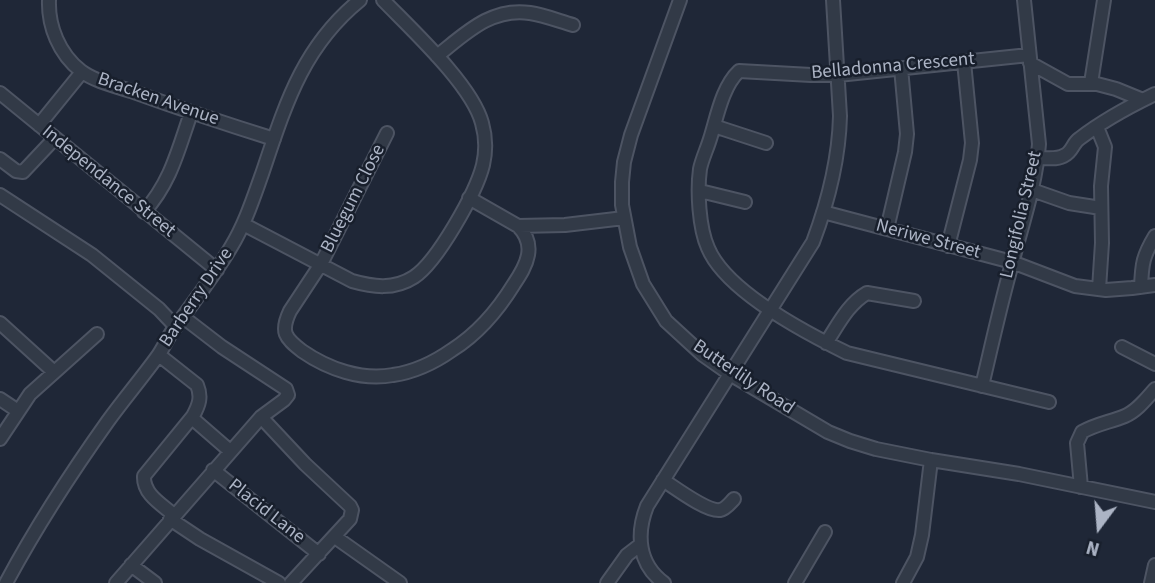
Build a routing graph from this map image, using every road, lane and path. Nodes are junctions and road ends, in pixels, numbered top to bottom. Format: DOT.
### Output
graph roads {
  1 [pos="49,0"];
  2 [pos="360,0"];
  3 [pos="383,0"];
  4 [pos="680,0"];
  5 [pos="833,0"];
  6 [pos="1024,0"];
  7 [pos="1104,0"];
  8 [pos="573,24"];
  9 [pos="437,56"];
  10 [pos="1030,59"];
  11 [pos="964,62"];
  12 [pos="901,68"];
  13 [pos="82,72"];
  14 [pos="838,75"];
  15 [pos="1091,83"];
  16 [pos="0,93"];
  17 [pos="1149,97"];
  18 [pos="191,113"];
  19 [pos="39,125"];
  20 [pos="715,126"];
  21 [pos="1097,127"];
  22 [pos="387,133"];
  23 [pos="55,138"];
  24 [pos="274,139"];
  25 [pos="766,143"];
  26 [pos="1038,158"];
  27 [pos="0,159"];
  28 [pos="1032,190"];
  29 [pos="699,191"];
  30 [pos="0,195"];
  31 [pos="469,198"];
  32 [pos="745,202"];
  33 [pos="1101,208"];
  34 [pos="144,212"];
  35 [pos="823,212"];
  36 [pos="624,218"];
  37 [pos="243,224"];
  38 [pos="518,226"];
  39 [pos="887,229"];
  40 [pos="1155,236"];
  41 [pos="948,246"];
  42 [pos="1012,262"];
  43 [pos="321,264"];
  44 [pos="216,270"];
  45 [pos="1155,285"];
  46 [pos="1141,287"];
  47 [pos="1100,289"];
  48 [pos="914,301"];
  49 [pos="770,310"];
  50 [pos="179,322"];
  51 [pos="0,323"];
  52 [pos="97,334"];
  53 [pos="826,343"];
  54 [pos="1122,347"];
  55 [pos="159,355"];
  56 [pos="1155,364"];
  57 [pos="54,372"];
  58 [pos="730,374"];
  59 [pos="982,386"];
  60 [pos="1155,389"];
  61 [pos="0,399"];
  62 [pos="1049,402"];
  63 [pos="18,411"];
  64 [pos="261,417"];
  65 [pos="192,418"];
  66 [pos="0,439"];
  67 [pos="230,451"];
  68 [pos="931,460"];
  69 [pos="213,470"];
  70 [pos="663,480"];
  71 [pos="1081,487"];
  72 [pos="734,499"];
  73 [pos="1155,502"];
  74 [pos="172,517"];
  75 [pos="825,532"];
  76 [pos="335,537"];
  77 [pos="640,545"];
  78 [pos="319,554"];
  79 [pos="131,565"];
  80 [pos="1155,565"];
  81 [pos="6,583"];
  82 [pos="116,583"];
  83 [pos="155,583"];
  84 [pos="279,583"];
  85 [pos="290,583"];
  86 [pos="400,583"];
  87 [pos="607,583"];
  88 [pos="664,583"];
  89 [pos="795,583"];
  90 [pos="903,583"];
  91 [pos="1151,583"];
  1 -- 13 [label="street, Bracken Avenue"];
  2 -- 24 [label="street, Barberry Drive"];
  3 -- 9 [label="street"];
  4 -- 36 [label="street, Butterlily Road"];
  5 -- 14 [label="street"];
  6 -- 10 [label="street, Longifolia Street"];
  7 -- 15 [label="street"];
  8 -- 9 [label="street"];
  9 -- 31 [label="street"];
  10 -- 11 [label="street, Belladonna Crescent"];
  10 -- 15 [label="street"];
  10 -- 26 [label="street, Longifolia Street"];
  11 -- 12 [label="street, Belladonna Crescent"];
  11 -- 41 [label="street"];
  12 -- 14 [label="street, Belladonna Crescent"];
  12 -- 39 [label="street"];
  13 -- 18 [label="street, Bracken Avenue"];
  13 -- 19 [label="street"];
  14 -- 20 [label="street, Belladonna Crescent"];
  14 -- 35 [label="street"];
  15 -- 17 [label="street"];
  16 -- 19 [label="street, Independance Street"];
  17 -- 21 [label="street"];
  18 -- 24 [label="street, Bracken Avenue"];
  18 -- 34 [label="street"];
  19 -- 23 [label="street, Independance Street"];
  20 -- 25 [label="street"];
  20 -- 29 [label="street, Belladonna Crescent"];
  21 -- 26 [label="street"];
  21 -- 33 [label="street"];
  22 -- 43 [label="street, Bluegum Close"];
  23 -- 27 [label="street"];
  23 -- 34 [label="street, Independance Street"];
  24 -- 37 [label="street, Barberry Drive"];
  26 -- 28 [label="street, Longifolia Street"];
  28 -- 33 [label="street"];
  28 -- 42 [label="street, Longifolia Street"];
  29 -- 32 [label="street"];
  29 -- 49 [label="street, Belladonna Crescent"];
  30 -- 50 [label="street"];
  31 -- 38 [label="street"];
  31 -- 43 [label="street"];
  33 -- 47 [label="street"];
  34 -- 44 [label="street, Independance Street"];
  35 -- 39 [label="street, Neriwe Street"];
  35 -- 49 [label="street"];
  36 -- 38 [label="street"];
  36 -- 58 [label="street, Butterlily Road"];
  37 -- 43 [label="street"];
  37 -- 44 [label="street, Barberry Drive"];
  38 -- 43 [label="street, Bluegum Close"];
  39 -- 41 [label="street, Neriwe Street"];
  40 -- 46 [label="street"];
  41 -- 42 [label="street, Neriwe Street"];
  42 -- 47 [label="street, Neriwe Street"];
  42 -- 59 [label="street, Longifolia Street"];
  44 -- 50 [label="street, Barberry Drive"];
  45 -- 46 [label="street, Neriwe Street"];
  46 -- 47 [label="street, Neriwe Street"];
  48 -- 53 [label="street"];
  49 -- 53 [label="street, Belladonna Crescent"];
  49 -- 58 [label="street"];
  50 -- 55 [label="street, Barberry Drive"];
  50 -- 64 [label="street"];
  51 -- 57 [label="street"];
  52 -- 57 [label="street"];
  53 -- 59 [label="street, Belladonna Crescent"];
  54 -- 56 [label="street"];
  55 -- 65 [label="street"];
  55 -- 81 [label="street, Barberry Drive"];
  57 -- 63 [label="street"];
  58 -- 68 [label="street, Butterlily Road"];
  58 -- 70 [label="street"];
  59 -- 62 [label="street, Belladonna Crescent"];
  60 -- 71 [label="street"];
  61 -- 63 [label="street"];
  63 -- 66 [label="street"];
  64 -- 67 [label="street"];
  64 -- 76 [label="street"];
  65 -- 67 [label="street"];
  65 -- 74 [label="street"];
  67 -- 69 [label="street"];
  68 -- 71 [label="street, Butterlily Road"];
  68 -- 90 [label="street"];
  69 -- 74 [label="street"];
  69 -- 78 [label="street, Placid Lane"];
  70 -- 72 [label="street"];
  70 -- 77 [label="street"];
  71 -- 73 [label="street, Butterlily Road"];
  74 -- 79 [label="street"];
  74 -- 84 [label="street"];
  75 -- 89 [label="street"];
  76 -- 78 [label="street"];
  76 -- 86 [label="street"];
  77 -- 87 [label="street"];
  77 -- 88 [label="street"];
  78 -- 85 [label="street"];
  79 -- 82 [label="street"];
  79 -- 83 [label="street"];
  80 -- 91 [label="street"];
}
